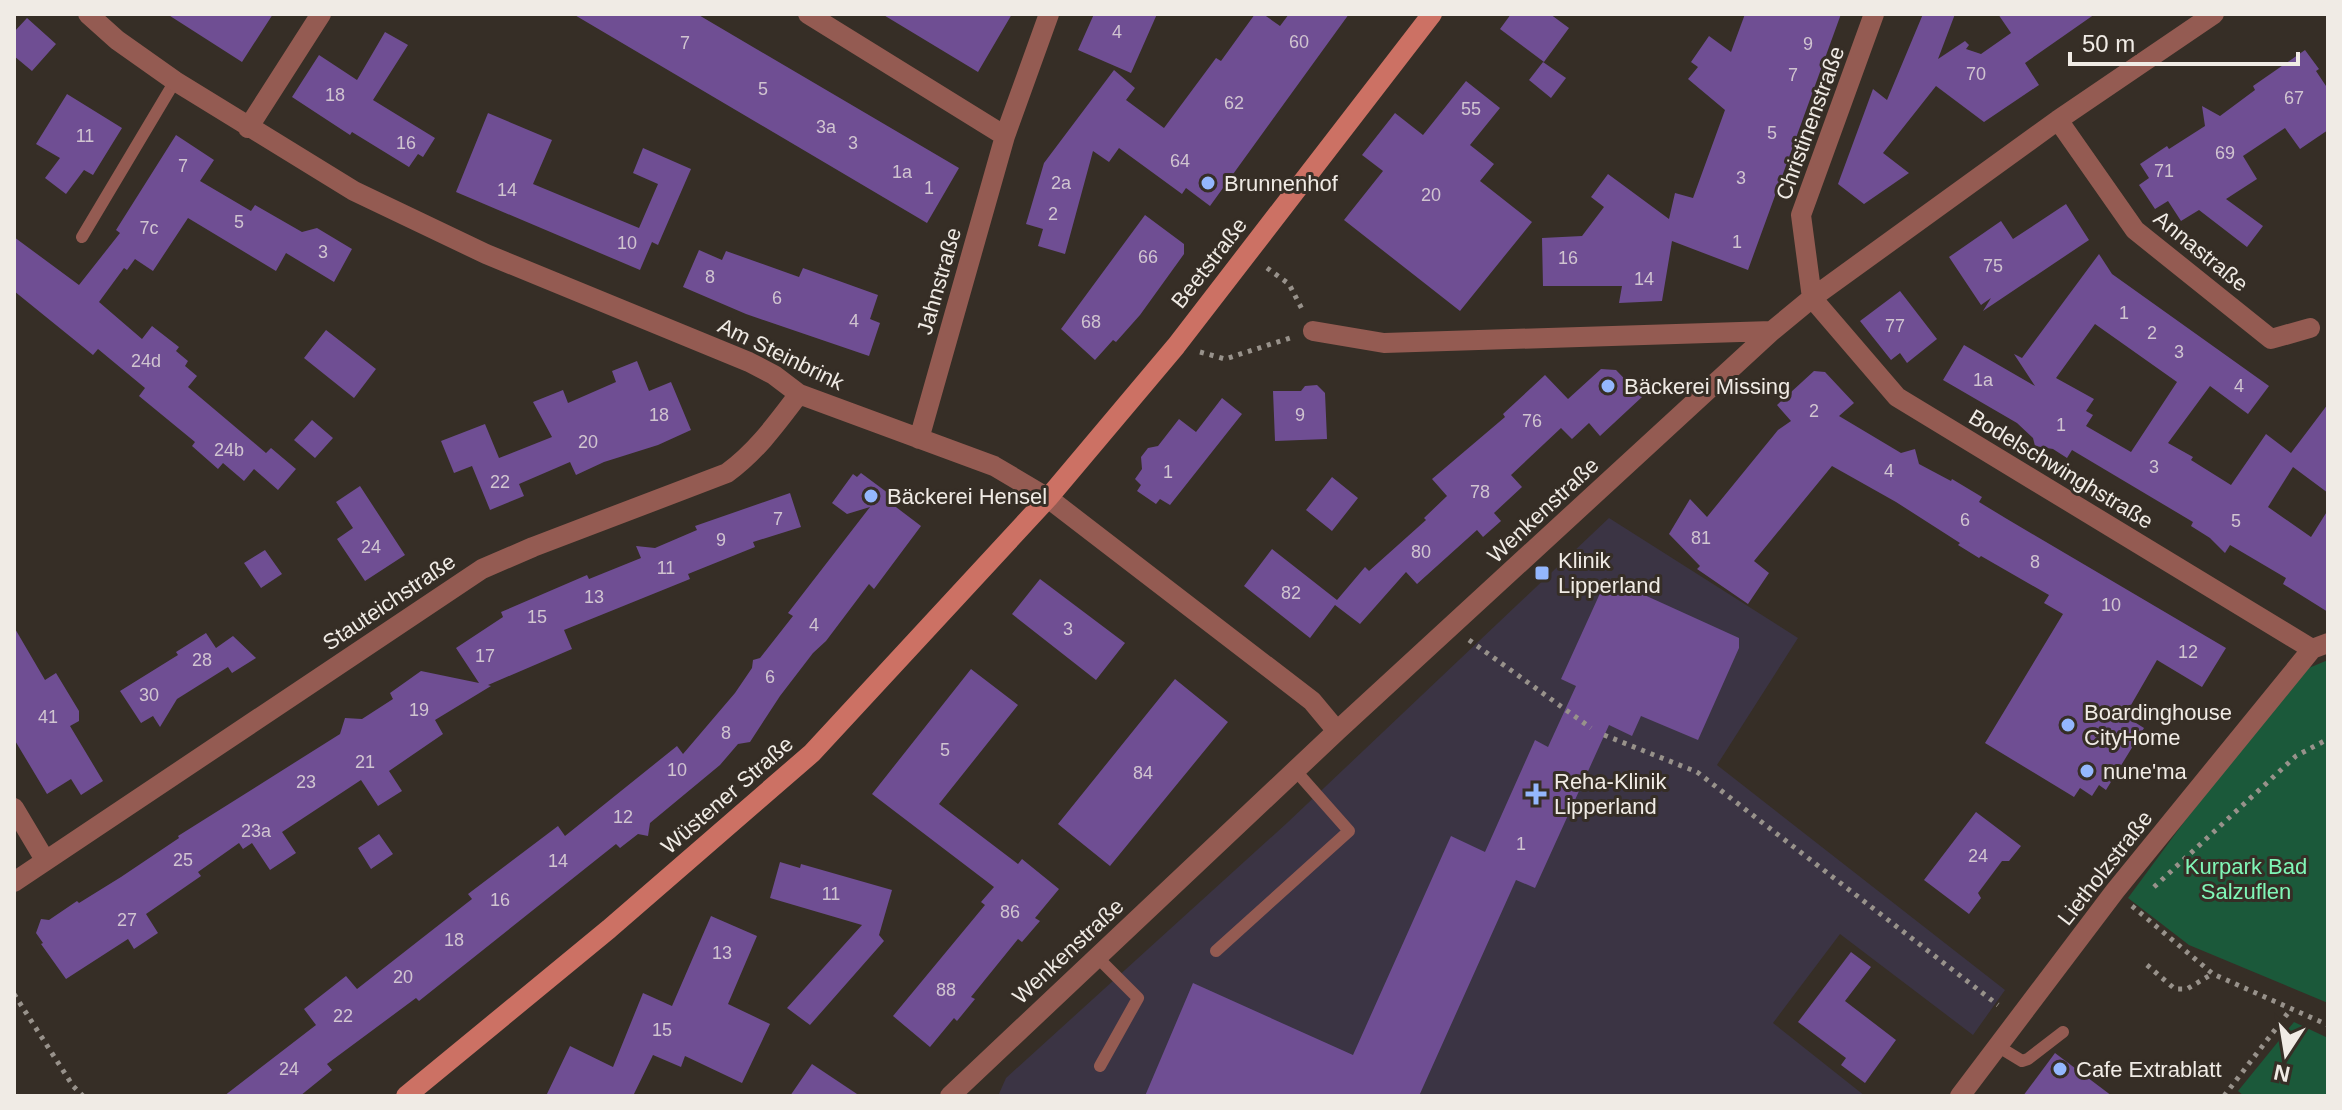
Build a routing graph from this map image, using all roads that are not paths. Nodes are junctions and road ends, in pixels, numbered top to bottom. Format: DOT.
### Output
graph roads {
  1 [pos="88,14"];
  2 [pos="321,14"];
  3 [pos="808,14"];
  4 [pos="1049,14"];
  5 [pos="1432,14"];
  6 [pos="1874,14"];
  7 [pos="2214,14"];
  8 [pos="175,81"];
  9 [pos="2058,120"];
  10 [pos="248,128"];
  11 [pos="1005,136"];
  12 [pos="82,237"];
  13 [pos="1812,298"];
  14 [pos="2310,328"];
  15 [pos="1313,331"];
  16 [pos="1772,331"];
  17 [pos="799,394"];
  18 [pos="919,439"];
  19 [pos="1048,498"];
  20 [pos="2320,646"];
  21 [pos="1337,731"];
  22 [pos="1295,770"];
  23 [pos="14,808"];
  24 [pos="45,860"];
  25 [pos="14,882"];
  26 [pos="1216,951"];
  27 [pos="1097,957"];
  28 [pos="2063,1032"];
  29 [pos="1999,1047"];
  30 [pos="1100,1066"];
  31 [pos="406,1096"];
  32 [pos="950,1096"];
  33 [pos="1960,1096"];
  1 -- 8 [label="street, Am Steinbrink"];
  2 -- 10 [label="street"];
  3 -- 11 [label="street"];
  4 -- 11 [label="street, Jahnstraße"];
  5 -- 19 [label="main road, Beetstraße"];
  6 -- 13 [label="street, Christinenstraße"];
  7 -- 9 [label="street, Wenkenstraße"];
  8 -- 10 [label="street, Am Steinbrink"];
  8 -- 12 [label="lane"];
  9 -- 13 [label="street, Wenkenstraße"];
  9 -- 14 [label="street, Annastraße"];
  10 -- 17 [label="street, Am Steinbrink"];
  11 -- 18 [label="street, Jahnstraße"];
  13 -- 16 [label="street, Wenkenstraße"];
  13 -- 20 [label="street, Bodelschwinghstraße"];
  15 -- 16 [label="street"];
  16 -- 21 [label="street, Wenkenstraße"];
  17 -- 18 [label="street, Am Steinbrink"];
  17 -- 24 [label="street, Stauteichstraße"];
  18 -- 19 [label="street, Am Steinbrink"];
  19 -- 21 [label="street, Am Steinbrink"];
  19 -- 31 [label="main road, Wüstener Straße"];
  20 -- 29 [label="street, Lietholzstraße"];
  21 -- 22 [label="street, Wenkenstraße"];
  22 -- 26 [label="lane"];
  22 -- 27 [label="street, Wenkenstraße"];
  23 -- 24 [label="street"];
  24 -- 25 [label="street, Stauteichstraße"];
  27 -- 30 [label="lane"];
  27 -- 32 [label="street, Wenkenstraße"];
  28 -- 29 [label="lane"];
  29 -- 33 [label="street, Lietholzstraße"];
}
